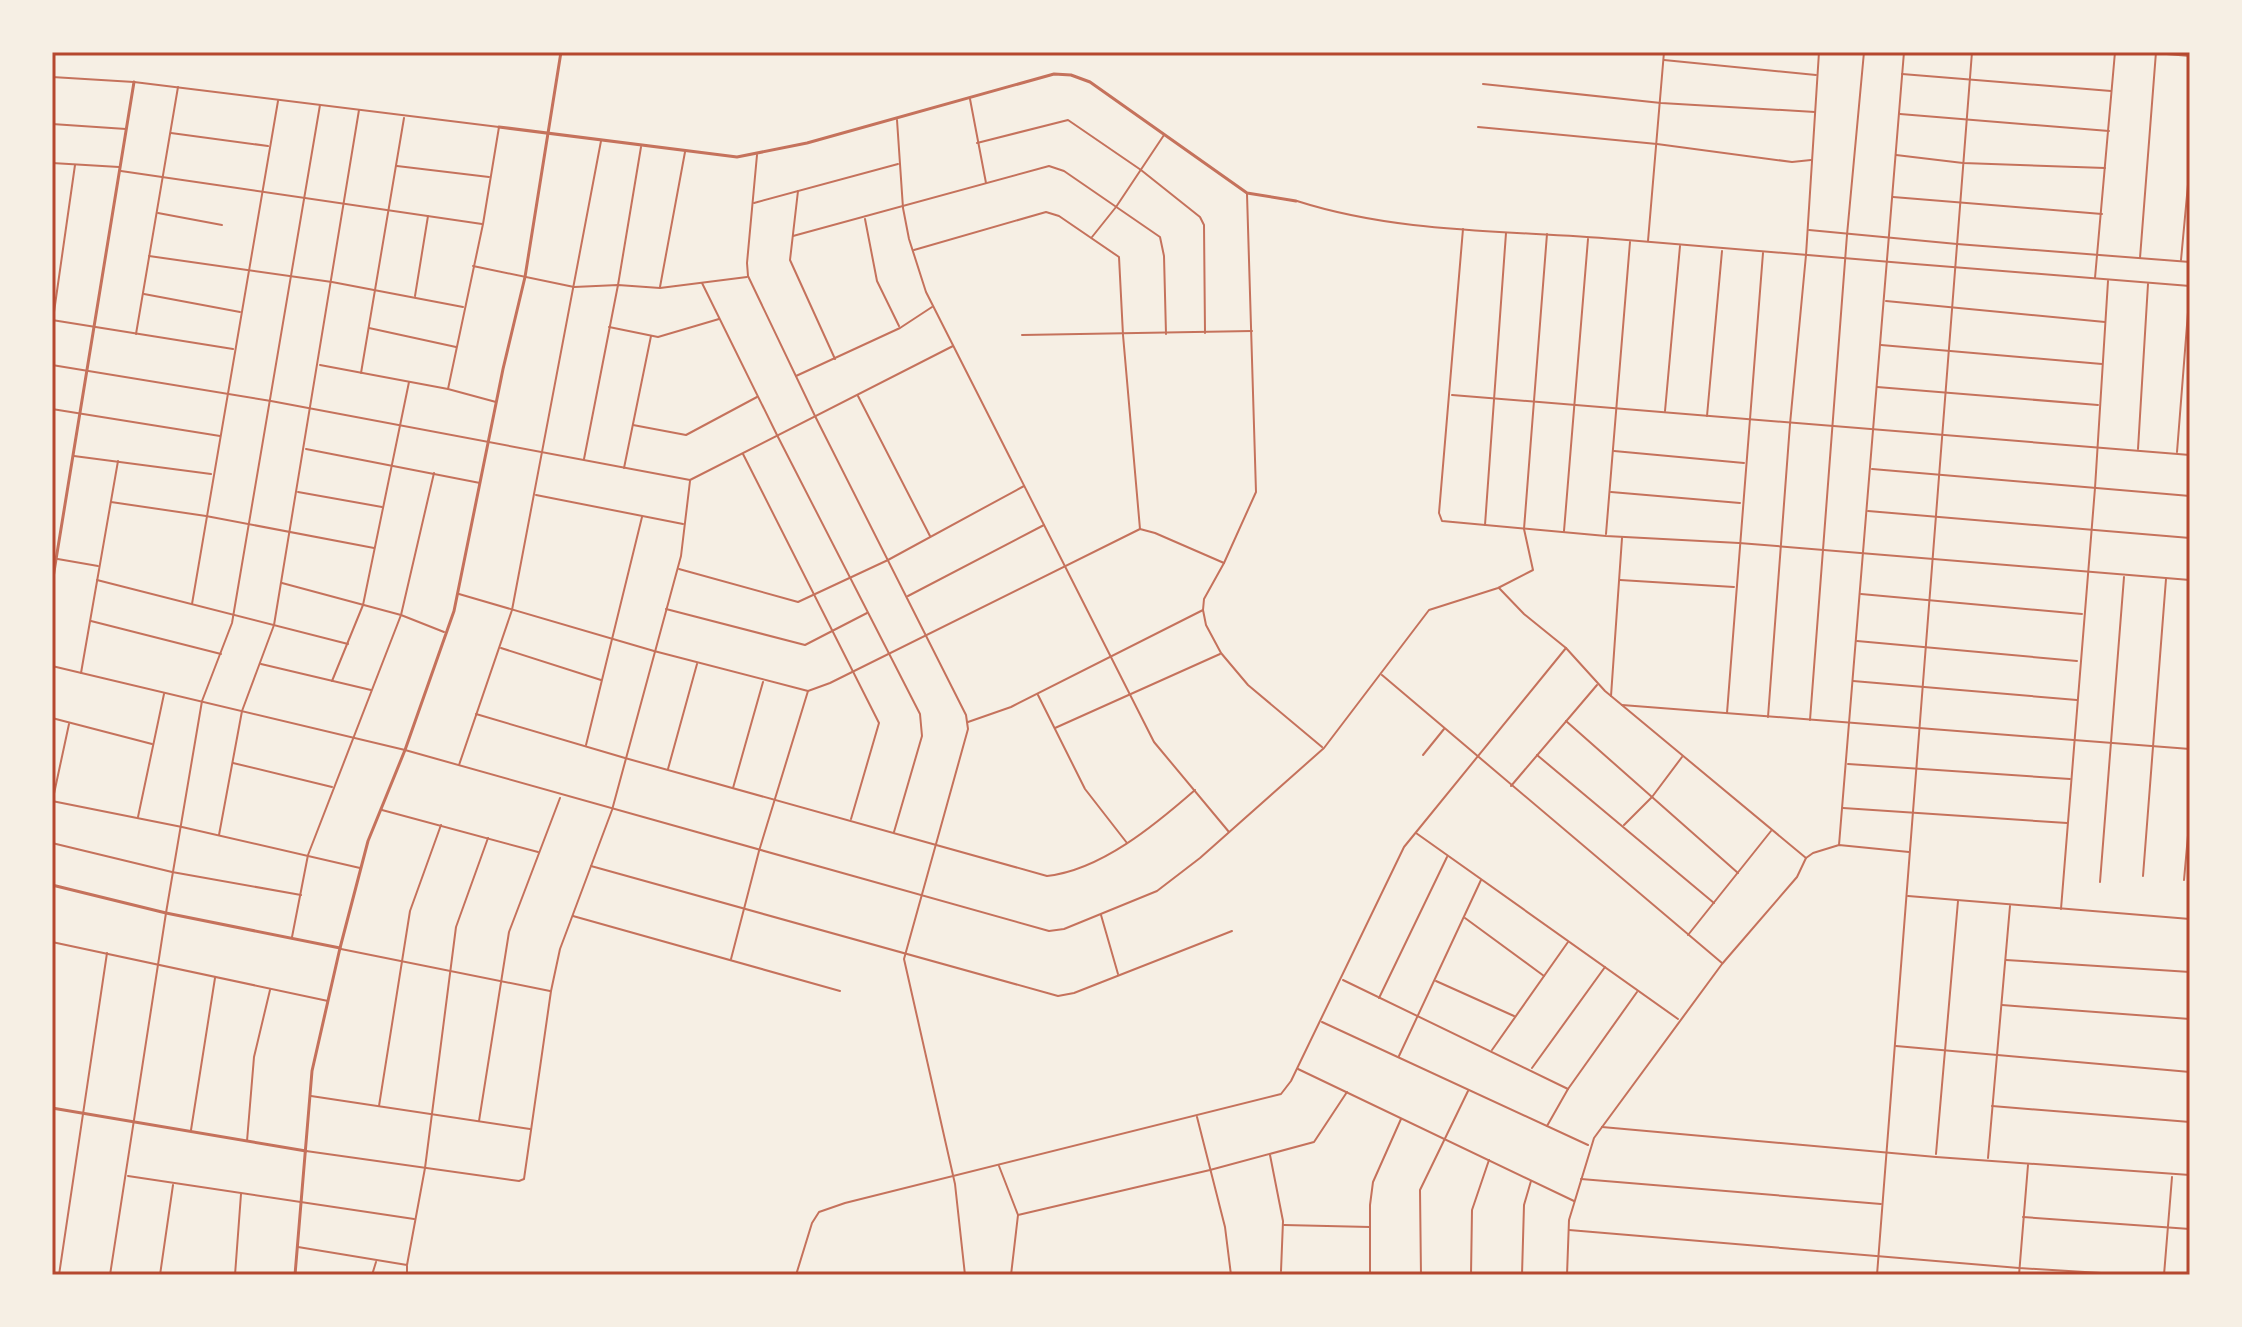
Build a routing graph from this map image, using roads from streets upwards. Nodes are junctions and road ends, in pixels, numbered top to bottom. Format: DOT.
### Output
graph roads {
  1 [pos="561,52"];
  2 [pos="1664,52"];
  3 [pos="1819,52"];
  4 [pos="1864,52"];
  5 [pos="1904,52"];
  6 [pos="1972,52"];
  7 [pos="2115,52"];
  8 [pos="2143,52"];
  9 [pos="2156,52"];
  10 [pos="2190,56"];
  11 [pos="1664,60"];
  12 [pos="1902,74"];
  13 [pos="1818,75"];
  14 [pos="52,77"];
  15 [pos="1970,79"];
  16 [pos="134,82"];
  17 [pos="1483,84"];
  18 [pos="178,87"];
  19 [pos="2112,91"];
  20 [pos="970,97"];
  21 [pos="278,99"];
  22 [pos="1661,103"];
  23 [pos="320,105"];
  24 [pos="359,110"];
  25 [pos="1815,112"];
  26 [pos="1899,114"];
  27 [pos="405,115"];
  28 [pos="896,119"];
  29 [pos="1967,119"];
  30 [pos="52,124"];
  31 [pos="499,127"];
  32 [pos="1478,127"];
  33 [pos="126,129"];
  34 [pos="2109,131"];
  35 [pos="170,133"];
  36 [pos="550,134"];
  37 [pos="1164,135"];
  38 [pos="601,140"];
  39 [pos="977,143"];
  40 [pos="1657,144"];
  41 [pos="641,145"];
  42 [pos="270,146"];
  43 [pos="685,151"];
  44 [pos="757,154"];
  45 [pos="1895,155"];
  46 [pos="1812,160"];
  47 [pos="52,163"];
  48 [pos="1963,163"];
  49 [pos="2190,163"];
  50 [pos="898,164"];
  51 [pos="75,165"];
  52 [pos="395,166"];
  53 [pos="2106,168"];
  54 [pos="120,169"];
  55 [pos="1141,170"];
  56 [pos="162,178"];
  57 [pos="491,178"];
  58 [pos="986,184"];
  59 [pos="798,191"];
  60 [pos="262,192"];
  61 [pos="1247,193"];
  62 [pos="305,197"];
  63 [pos="1892,197"];
  64 [pos="1296,201"];
  65 [pos="752,203"];
  66 [pos="1960,203"];
  67 [pos="344,204"];
  68 [pos="1116,207"];
  69 [pos="903,208"];
  70 [pos="387,210"];
  71 [pos="156,213"];
  72 [pos="2102,214"];
  73 [pos="428,216"];
  74 [pos="865,218"];
  75 [pos="483,224"];
  76 [pos="222,225"];
  77 [pos="1463,229"];
  78 [pos="1808,229"];
  79 [pos="1506,232"];
  80 [pos="1547,234"];
  81 [pos="1847,235"];
  82 [pos="793,236"];
  83 [pos="1890,236"];
  84 [pos="1588,237"];
  85 [pos="1091,238"];
  86 [pos="1630,240"];
  87 [pos="1648,242"];
  88 [pos="1957,244"];
  89 [pos="1680,245"];
  90 [pos="1722,248"];
  91 [pos="912,250"];
  92 [pos="1763,252"];
  93 [pos="1806,255"];
  94 [pos="2099,255"];
  95 [pos="149,256"];
  96 [pos="2140,258"];
  97 [pos="1846,259"];
  98 [pos="2181,261"];
  99 [pos="1888,262"];
  100 [pos="2190,262"];
  101 [pos="473,266"];
  102 [pos="1955,268"];
  103 [pos="248,271"];
  104 [pos="748,276"];
  105 [pos="291,277"];
  106 [pos="525,277"];
  107 [pos="52,279"];
  108 [pos="2095,279"];
  109 [pos="59,280"];
  110 [pos="2108,280"];
  111 [pos="332,282"];
  112 [pos="702,283"];
  113 [pos="2148,283"];
  114 [pos="618,285"];
  115 [pos="2190,286"];
  116 [pos="574,287"];
  117 [pos="660,288"];
  118 [pos="374,289"];
  119 [pos="143,294"];
  120 [pos="415,297"];
  121 [pos="1884,301"];
  122 [pos="464,307"];
  123 [pos="934,307"];
  124 [pos="1952,308"];
  125 [pos="241,312"];
  126 [pos="720,319"];
  127 [pos="52,320"];
  128 [pos="2105,322"];
  129 [pos="609,326"];
  130 [pos="94,327"];
  131 [pos="368,328"];
  132 [pos="900,328"];
  133 [pos="1252,331"];
  134 [pos="1205,333"];
  135 [pos="136,334"];
  136 [pos="1166,334"];
  137 [pos="1022,335"];
  138 [pos="1123,335"];
  139 [pos="651,336"];
  140 [pos="1880,345"];
  141 [pos="953,346"];
  142 [pos="456,347"];
  143 [pos="234,349"];
  144 [pos="1949,350"];
  145 [pos="835,359"];
  146 [pos="2102,364"];
  147 [pos="52,365"];
  148 [pos="318,365"];
  149 [pos="87,371"];
  150 [pos="361,373"];
  151 [pos="796,376"];
  152 [pos="409,382"];
  153 [pos="1876,387"];
  154 [pos="448,389"];
  155 [pos="226,394"];
  156 [pos="857,394"];
  157 [pos="1945,394"];
  158 [pos="1451,395"];
  159 [pos="758,396"];
  160 [pos="1495,400"];
  161 [pos="271,401"];
  162 [pos="496,402"];
  163 [pos="1534,402"];
  164 [pos="1574,405"];
  165 [pos="2100,405"];
  166 [pos="52,409"];
  167 [pos="311,409"];
  168 [pos="1617,409"];
  169 [pos="1665,413"];
  170 [pos="80,414"];
  171 [pos="815,416"];
  172 [pos="1707,417"];
  173 [pos="1749,420"];
  174 [pos="1790,424"];
  175 [pos="633,425"];
  176 [pos="400,426"];
  177 [pos="1833,427"];
  178 [pos="1872,431"];
  179 [pos="777,435"];
  180 [pos="220,436"];
  181 [pos="1942,436"];
  182 [pos="488,442"];
  183 [pos="2097,448"];
  184 [pos="304,449"];
  185 [pos="1613,451"];
  186 [pos="2137,451"];
  187 [pos="543,453"];
  188 [pos="742,453"];
  189 [pos="2177,454"];
  190 [pos="2190,455"];
  191 [pos="73,456"];
  192 [pos="118,461"];
  193 [pos="584,461"];
  194 [pos="1745,463"];
  195 [pos="393,465"];
  196 [pos="624,468"];
  197 [pos="1871,469"];
  198 [pos="434,473"];
  199 [pos="213,474"];
  200 [pos="1940,476"];
  201 [pos="690,480"];
  202 [pos="480,483"];
  203 [pos="1025,485"];
  204 [pos="2095,488"];
  205 [pos="297,491"];
  206 [pos="1610,492"];
  207 [pos="535,494"];
  208 [pos="2190,496"];
  209 [pos="111,502"];
  210 [pos="1742,503"];
  211 [pos="384,508"];
  212 [pos="1866,510"];
  213 [pos="206,516"];
  214 [pos="642,517"];
  215 [pos="1935,517"];
  216 [pos="250,524"];
  217 [pos="684,524"];
  218 [pos="1045,525"];
  219 [pos="1485,525"];
  220 [pos="1140,529"];
  221 [pos="1524,529"];
  222 [pos="2090,531"];
  223 [pos="290,532"];
  224 [pos="1564,532"];
  225 [pos="1606,536"];
  226 [pos="930,537"];
  227 [pos="1622,537"];
  228 [pos="2190,538"];
  229 [pos="1739,543"];
  230 [pos="375,548"];
  231 [pos="1783,548"];
  232 [pos="1822,552"];
  233 [pos="1863,555"];
  234 [pos="54,558"];
  235 [pos="888,560"];
  236 [pos="1932,561"];
  237 [pos="1224,563"];
  238 [pos="100,566"];
  239 [pos="1067,566"];
  240 [pos="677,568"];
  241 [pos="2087,571"];
  242 [pos="2124,575"];
  243 [pos="849,577"];
  244 [pos="2166,579"];
  245 [pos="97,580"];
  246 [pos="1619,580"];
  247 [pos="2190,580"];
  248 [pos="281,582"];
  249 [pos="52,584"];
  250 [pos="1736,587"];
  251 [pos="1498,588"];
  252 [pos="457,593"];
  253 [pos="813,593"];
  254 [pos="1860,594"];
  255 [pos="907,597"];
  256 [pos="1929,600"];
  257 [pos="192,604"];
  258 [pos="363,605"];
  259 [pos="666,608"];
  260 [pos="512,610"];
  261 [pos="1203,610"];
  262 [pos="868,612"];
  263 [pos="233,614"];
  264 [pos="401,615"];
  265 [pos="2084,615"];
  266 [pos="90,621"];
  267 [pos="274,625"];
  268 [pos="832,631"];
  269 [pos="446,633"];
  270 [pos="926,635"];
  271 [pos="614,639"];
  272 [pos="1856,641"];
  273 [pos="348,644"];
  274 [pos="499,647"];
  275 [pos="1925,647"];
  276 [pos="1566,648"];
  277 [pos="654,651"];
  278 [pos="890,653"];
  279 [pos="1221,653"];
  280 [pos="221,654"];
  281 [pos="1111,656"];
  282 [pos="2080,661"];
  283 [pos="260,663"];
  284 [pos="697,663"];
  285 [pos="52,666"];
  286 [pos="852,672"];
  287 [pos="81,674"];
  288 [pos="1381,674"];
  289 [pos="764,680"];
  290 [pos="332,681"];
  291 [pos="603,681"];
  292 [pos="1852,681"];
  293 [pos="1598,684"];
  294 [pos="1922,687"];
  295 [pos="371,690"];
  296 [pos="808,691"];
  297 [pos="164,692"];
  298 [pos="1037,694"];
  299 [pos="1130,694"];
  300 [pos="1611,696"];
  301 [pos="2077,700"];
  302 [pos="202,701"];
  303 [pos="1622,705"];
  304 [pos="242,711"];
  305 [pos="1727,713"];
  306 [pos="476,714"];
  307 [pos="1768,717"];
  308 [pos="52,718"];
  309 [pos="1810,720"];
  310 [pos="1566,721"];
  311 [pos="967,722"];
  312 [pos="69,723"];
  313 [pos="1849,723"];
  314 [pos="1919,727"];
  315 [pos="1055,728"];
  316 [pos="1444,729"];
  317 [pos="351,738"];
  318 [pos="2074,739"];
  319 [pos="2111,742"];
  320 [pos="153,744"];
  321 [pos="2152,745"];
  322 [pos="585,747"];
  323 [pos="1324,748"];
  324 [pos="2190,749"];
  325 [pos="405,750"];
  326 [pos="1423,755"];
  327 [pos="1537,755"];
  328 [pos="1683,756"];
  329 [pos="1476,757"];
  330 [pos="625,758"];
  331 [pos="232,763"];
  332 [pos="1846,763"];
  333 [pos="458,766"];
  334 [pos="1916,769"];
  335 [pos="667,770"];
  336 [pos="2071,779"];
  337 [pos="1511,786"];
  338 [pos="333,787"];
  339 [pos="733,789"];
  340 [pos="1195,790"];
  341 [pos="561,796"];
  342 [pos="1652,797"];
  343 [pos="774,800"];
  344 [pos="52,802"];
  345 [pos="1842,808"];
  346 [pos="381,810"];
  347 [pos="612,810"];
  348 [pos="1912,813"];
  349 [pos="2190,813"];
  350 [pos="138,818"];
  351 [pos="851,822"];
  352 [pos="2067,823"];
  353 [pos="441,825"];
  354 [pos="182,827"];
  355 [pos="1622,827"];
  356 [pos="1772,830"];
  357 [pos="1229,832"];
  358 [pos="1415,833"];
  359 [pos="894,834"];
  360 [pos="219,835"];
  361 [pos="488,838"];
  362 [pos="52,843"];
  363 [pos="1128,844"];
  364 [pos="935,845"];
  365 [pos="1839,845"];
  366 [pos="759,851"];
  367 [pos="539,852"];
  368 [pos="1909,852"];
  369 [pos="308,855"];
  370 [pos="1447,856"];
  371 [pos="1806,858"];
  372 [pos="590,865"];
  373 [pos="360,868"];
  374 [pos="172,872"];
  375 [pos="1738,873"];
  376 [pos="2143,876"];
  377 [pos="1481,880"];
  378 [pos="2184,880"];
  379 [pos="2100,882"];
  380 [pos="52,885"];
  381 [pos="301,895"];
  382 [pos="921,896"];
  383 [pos="1906,896"];
  384 [pos="1958,900"];
  385 [pos="1714,903"];
  386 [pos="2010,904"];
  387 [pos="743,909"];
  388 [pos="2061,909"];
  389 [pos="166,913"];
  390 [pos="1100,914"];
  391 [pos="572,916"];
  392 [pos="1464,917"];
  393 [pos="2190,919"];
  394 [pos="1232,931"];
  395 [pos="1688,935"];
  396 [pos="292,938"];
  397 [pos="1569,941"];
  398 [pos="52,942"];
  399 [pos="340,948"];
  400 [pos="107,953"];
  401 [pos="905,953"];
  402 [pos="731,959"];
  403 [pos="2005,960"];
  404 [pos="402,961"];
  405 [pos="1722,964"];
  406 [pos="158,966"];
  407 [pos="1605,967"];
  408 [pos="453,971"];
  409 [pos="2190,972"];
  410 [pos="1119,976"];
  411 [pos="1544,976"];
  412 [pos="215,977"];
  413 [pos="1342,979"];
  414 [pos="500,981"];
  415 [pos="1434,981"];
  416 [pos="270,989"];
  417 [pos="551,991"];
  418 [pos="840,991"];
  419 [pos="1638,991"];
  420 [pos="1379,998"];
  421 [pos="328,1001"];
  422 [pos="2001,1005"];
  423 [pos="1417,1016"];
  424 [pos="1515,1016"];
  425 [pos="2190,1019"];
  426 [pos="1680,1020"];
  427 [pos="1320,1022"];
  428 [pos="1894,1045"];
  429 [pos="1492,1050"];
  430 [pos="1945,1051"];
  431 [pos="1996,1055"];
  432 [pos="1399,1057"];
  433 [pos="1297,1069"];
  434 [pos="1531,1069"];
  435 [pos="2190,1072"];
  436 [pos="1568,1089"];
  437 [pos="1469,1091"];
  438 [pos="1347,1092"];
  439 [pos="310,1096"];
  440 [pos="379,1106"];
  441 [pos="1992,1106"];
  442 [pos="52,1108"];
  443 [pos="83,1113"];
  444 [pos="433,1114"];
  445 [pos="1197,1116"];
  446 [pos="1401,1118"];
  447 [pos="479,1121"];
  448 [pos="134,1122"];
  449 [pos="2190,1122"];
  450 [pos="1546,1127"];
  451 [pos="1602,1127"];
  452 [pos="532,1129"];
  453 [pos="191,1132"];
  454 [pos="1444,1139"];
  455 [pos="247,1142"];
  456 [pos="1590,1146"];
  457 [pos="306,1151"];
  458 [pos="1886,1151"];
  459 [pos="1269,1154"];
  460 [pos="1936,1157"];
  461 [pos="1489,1160"];
  462 [pos="1988,1160"];
  463 [pos="2029,1163"];
  464 [pos="998,1164"];
  465 [pos="425,1168"];
  466 [pos="1210,1170"];
  467 [pos="2173,1174"];
  468 [pos="126,1175"];
  469 [pos="2190,1175"];
  470 [pos="953,1176"];
  471 [pos="1581,1179"];
  472 [pos="1531,1180"];
  473 [pos="173,1183"];
  474 [pos="241,1194"];
  475 [pos="1574,1201"];
  476 [pos="301,1203"];
  477 [pos="1882,1204"];
  478 [pos="1018,1215"];
  479 [pos="2023,1217"];
  480 [pos="416,1219"];
  481 [pos="1283,1225"];
  482 [pos="1370,1227"];
  483 [pos="2168,1227"];
  484 [pos="2190,1229"];
  485 [pos="1568,1230"];
  486 [pos="297,1247"];
  487 [pos="1878,1255"];
  488 [pos="376,1261"];
  489 [pos="407,1265"];
  490 [pos="2019,1268"];
  491 [pos="1281,1273"];
  492 [pos="1231,1274"];
  493 [pos="59,1275"];
  494 [pos="110,1275"];
  495 [pos="160,1275"];
  496 [pos="235,1275"];
  497 [pos="295,1275"];
  498 [pos="372,1275"];
  499 [pos="407,1275"];
  500 [pos="796,1275"];
  501 [pos="965,1275"];
  502 [pos="1011,1275"];
  503 [pos="1359,1275"];
  504 [pos="1370,1275"];
  505 [pos="1421,1275"];
  506 [pos="1471,1275"];
  507 [pos="1522,1275"];
  508 [pos="1567,1275"];
  509 [pos="1877,1275"];
  510 [pos="2019,1275"];
  511 [pos="2134,1275"];
  512 [pos="2164,1275"];
  1 -- 36 [label="street"];
  2 -- 11 [label="street"];
  3 -- 13 [label="street"];
  4 -- 81 [label="street"];
  5 -- 12 [label="street"];
  6 -- 15 [label="street"];
  7 -- 19 [label="street"];
  8 -- 9 [label="street"];
  9 -- 10 [label="street"];
  9 -- 96 [label="street"];
  11 -- 13 [label="street"];
  11 -- 22 [label="street"];
  12 -- 15 [label="street"];
  12 -- 26 [label="street"];
  13 -- 25 [label="street"];
  14 -- 16 [label="street"];
  15 -- 19 [label="street"];
  15 -- 29 [label="street"];
  16 -- 18 [label="street"];
  16 -- 33 [label="street"];
  17 -- 22 [label="street"];
  18 -- 21 [label="street"];
  18 -- 35 [label="street"];
  19 -- 34 [label="street"];
  20 -- 28 [label="street"];
  20 -- 37 [label="street"];
  20 -- 39 [label="street"];
  21 -- 23 [label="street"];
  21 -- 42 [label="street"];
  22 -- 25 [label="street"];
  22 -- 40 [label="street"];
  23 -- 24 [label="street"];
  23 -- 62 [label="street"];
  24 -- 27 [label="street"];
  24 -- 67 [label="street"];
  25 -- 46 [label="street"];
  26 -- 29 [label="street"];
  26 -- 45 [label="street"];
  27 -- 31 [label="street"];
  27 -- 52 [label="street"];
  28 -- 44 [label="street"];
  28 -- 50 [label="street"];
  29 -- 34 [label="street"];
  29 -- 48 [label="street"];
  30 -- 33 [label="street"];
  31 -- 36 [label="street"];
  31 -- 57 [label="street"];
  32 -- 40 [label="street"];
  33 -- 54 [label="street"];
  34 -- 53 [label="street"];
  35 -- 42 [label="street"];
  35 -- 56 [label="street"];
  36 -- 38 [label="street"];
  36 -- 106 [label="street"];
  37 -- 55 [label="street"];
  37 -- 61 [label="street"];
  38 -- 41 [label="street"];
  38 -- 116 [label="street"];
  39 -- 55 [label="street"];
  39 -- 58 [label="street"];
  40 -- 46 [label="street"];
  40 -- 87 [label="street"];
  41 -- 43 [label="street"];
  41 -- 114 [label="street"];
  42 -- 60 [label="street"];
  43 -- 44 [label="street"];
  43 -- 117 [label="street"];
  44 -- 65 [label="street"];
  45 -- 48 [label="street"];
  45 -- 63 [label="street"];
  46 -- 78 [label="street"];
  47 -- 51 [label="street"];
  48 -- 53 [label="street"];
  48 -- 66 [label="street"];
  49 -- 98 [label="street"];
  50 -- 59 [label="street"];
  50 -- 69 [label="street"];
  51 -- 54 [label="street"];
  51 -- 109 [label="street"];
  52 -- 57 [label="street"];
  52 -- 70 [label="street"];
  53 -- 72 [label="street"];
  54 -- 56 [label="street"];
  54 -- 130 [label="street"];
  55 -- 68 [label="street"];
  55 -- 134 [label="street"];
  56 -- 60 [label="street"];
  56 -- 71 [label="street"];
  57 -- 75 [label="street"];
  58 -- 68 [label="street"];
  58 -- 69 [label="street"];
  59 -- 65 [label="street"];
  59 -- 82 [label="street"];
  60 -- 62 [label="street"];
  60 -- 103 [label="street"];
  61 -- 64 [label="street"];
  61 -- 133 [label="street"];
  62 -- 67 [label="street"];
  62 -- 105 [label="street"];
  63 -- 66 [label="street"];
  63 -- 83 [label="street"];
  64 -- 77 [label="street"];
  65 -- 104 [label="street"];
  66 -- 72 [label="street"];
  66 -- 88 [label="street"];
  67 -- 70 [label="street"];
  67 -- 111 [label="street"];
  68 -- 85 [label="street"];
  68 -- 136 [label="street"];
  69 -- 74 [label="street"];
  69 -- 91 [label="street"];
  70 -- 73 [label="street"];
  70 -- 118 [label="street"];
  71 -- 76 [label="street"];
  71 -- 95 [label="street"];
  72 -- 94 [label="street"];
  73 -- 75 [label="street"];
  73 -- 120 [label="street"];
  74 -- 82 [label="street"];
  74 -- 132 [label="street"];
  75 -- 101 [label="street"];
  77 -- 79 [label="street"];
  77 -- 158 [label="street"];
  78 -- 81 [label="street"];
  78 -- 93 [label="street"];
  79 -- 80 [label="street"];
  79 -- 160 [label="street"];
  80 -- 84 [label="street"];
  80 -- 163 [label="street"];
  81 -- 83 [label="street"];
  81 -- 97 [label="street"];
  82 -- 145 [label="street"];
  83 -- 88 [label="street"];
  83 -- 99 [label="street"];
  84 -- 86 [label="street"];
  84 -- 164 [label="street"];
  85 -- 91 [label="street"];
  85 -- 138 [label="street"];
  86 -- 87 [label="street"];
  86 -- 168 [label="street"];
  87 -- 89 [label="street"];
  88 -- 94 [label="street"];
  88 -- 102 [label="street"];
  89 -- 90 [label="street"];
  89 -- 169 [label="street"];
  90 -- 92 [label="street"];
  90 -- 172 [label="street"];
  91 -- 123 [label="street"];
  92 -- 93 [label="street"];
  92 -- 173 [label="street"];
  93 -- 97 [label="street"];
  93 -- 174 [label="street"];
  94 -- 96 [label="street"];
  94 -- 108 [label="street"];
  95 -- 103 [label="street"];
  95 -- 119 [label="street"];
  96 -- 98 [label="street"];
  97 -- 99 [label="street"];
  97 -- 177 [label="street"];
  98 -- 100 [label="street"];
  99 -- 102 [label="street"];
  99 -- 121 [label="street"];
  101 -- 106 [label="street"];
  101 -- 122 [label="street"];
  102 -- 108 [label="street"];
  102 -- 124 [label="street"];
  103 -- 105 [label="street"];
  103 -- 125 [label="street"];
  104 -- 112 [label="street"];
  104 -- 151 [label="street"];
  105 -- 111 [label="street"];
  105 -- 161 [label="street"];
  106 -- 116 [label="street"];
  106 -- 162 [label="street"];
  107 -- 109 [label="street"];
  108 -- 110 [label="street"];
  109 -- 127 [label="street"];
  110 -- 113 [label="street"];
  110 -- 128 [label="street"];
  111 -- 118 [label="street"];
  111 -- 148 [label="street"];
  112 -- 117 [label="street"];
  112 -- 126 [label="street"];
  113 -- 115 [label="street"];
  113 -- 186 [label="street"];
  114 -- 116 [label="street"];
  114 -- 117 [label="street"];
  114 -- 129 [label="street"];
  115 -- 189 [label="street"];
  116 -- 187 [label="street"];
  118 -- 120 [label="street"];
  118 -- 131 [label="street"];
  119 -- 125 [label="street"];
  119 -- 135 [label="street"];
  120 -- 122 [label="street"];
  121 -- 124 [label="street"];
  121 -- 140 [label="street"];
  122 -- 142 [label="street"];
  123 -- 132 [label="street"];
  123 -- 141 [label="street"];
  124 -- 128 [label="street"];
  124 -- 144 [label="street"];
  125 -- 143 [label="street"];
  126 -- 139 [label="street"];
  126 -- 159 [label="street"];
  127 -- 130 [label="street"];
  128 -- 146 [label="street"];
  129 -- 139 [label="street"];
  129 -- 193 [label="street"];
  130 -- 135 [label="street"];
  130 -- 149 [label="street"];
  131 -- 142 [label="street"];
  131 -- 150 [label="street"];
  132 -- 145 [label="street"];
  133 -- 134 [label="street"];
  133 -- 237 [label="street"];
  134 -- 136 [label="street"];
  135 -- 143 [label="street"];
  136 -- 138 [label="street"];
  137 -- 138 [label="street"];
  138 -- 220 [label="street"];
  139 -- 175 [label="street"];
  140 -- 144 [label="street"];
  140 -- 153 [label="street"];
  141 -- 156 [label="street"];
  141 -- 203 [label="street"];
  142 -- 154 [label="street"];
  143 -- 155 [label="street"];
  144 -- 146 [label="street"];
  144 -- 157 [label="street"];
  145 -- 151 [label="street"];
  146 -- 165 [label="street"];
  147 -- 149 [label="street"];
  148 -- 150 [label="street"];
  148 -- 167 [label="street"];
  149 -- 155 [label="street"];
  149 -- 170 [label="street"];
  150 -- 152 [label="street"];
  151 -- 171 [label="street"];
  152 -- 154 [label="street"];
  152 -- 176 [label="street"];
  153 -- 157 [label="street"];
  153 -- 178 [label="street"];
  154 -- 162 [label="street"];
  155 -- 161 [label="street"];
  155 -- 180 [label="street"];
  156 -- 171 [label="street"];
  156 -- 226 [label="street"];
  157 -- 165 [label="street"];
  157 -- 181 [label="street"];
  158 -- 160 [label="street"];
  158 -- 219 [label="street"];
  159 -- 175 [label="street"];
  159 -- 179 [label="street"];
  160 -- 163 [label="street"];
  160 -- 219 [label="street"];
  161 -- 167 [label="street"];
  161 -- 216 [label="street"];
  162 -- 182 [label="street"];
  163 -- 164 [label="street"];
  163 -- 221 [label="street"];
  164 -- 168 [label="street"];
  164 -- 224 [label="street"];
  165 -- 183 [label="street"];
  166 -- 170 [label="street"];
  167 -- 176 [label="street"];
  167 -- 184 [label="street"];
  168 -- 169 [label="street"];
  168 -- 185 [label="street"];
  169 -- 172 [label="street"];
  170 -- 180 [label="street"];
  170 -- 191 [label="street"];
  171 -- 179 [label="street"];
  171 -- 235 [label="street"];
  172 -- 173 [label="street"];
  173 -- 174 [label="street"];
  173 -- 194 [label="street"];
  174 -- 177 [label="street"];
  174 -- 231 [label="street"];
  175 -- 196 [label="street"];
  176 -- 182 [label="street"];
  176 -- 195 [label="street"];
  177 -- 178 [label="street"];
  177 -- 232 [label="street"];
  178 -- 181 [label="street"];
  178 -- 197 [label="street"];
  179 -- 188 [label="street"];
  179 -- 243 [label="street"];
  180 -- 199 [label="street"];
  181 -- 183 [label="street"];
  181 -- 200 [label="street"];
  182 -- 187 [label="street"];
  182 -- 202 [label="street"];
  183 -- 186 [label="street"];
  183 -- 204 [label="street"];
  184 -- 195 [label="street"];
  184 -- 205 [label="street"];
  185 -- 194 [label="street"];
  185 -- 206 [label="street"];
  186 -- 189 [label="street"];
  187 -- 193 [label="street"];
  187 -- 207 [label="street"];
  188 -- 201 [label="street"];
  188 -- 253 [label="street"];
  189 -- 190 [label="street"];
  191 -- 192 [label="street"];
  191 -- 234 [label="street"];
  192 -- 199 [label="street"];
  192 -- 209 [label="street"];
  193 -- 196 [label="street"];
  194 -- 210 [label="street"];
  195 -- 198 [label="street"];
  195 -- 211 [label="street"];
  196 -- 201 [label="street"];
  197 -- 200 [label="street"];
  197 -- 212 [label="street"];
  198 -- 202 [label="street"];
  198 -- 264 [label="street"];
  199 -- 213 [label="street"];
  200 -- 204 [label="street"];
  200 -- 215 [label="street"];
  201 -- 217 [label="street"];
  202 -- 252 [label="street"];
  203 -- 218 [label="street"];
  203 -- 226 [label="street"];
  204 -- 208 [label="street"];
  204 -- 222 [label="street"];
  205 -- 211 [label="street"];
  205 -- 223 [label="street"];
  206 -- 210 [label="street"];
  206 -- 225 [label="street"];
  207 -- 214 [label="street"];
  207 -- 260 [label="street"];
  209 -- 213 [label="street"];
  209 -- 238 [label="street"];
  210 -- 229 [label="street"];
  211 -- 230 [label="street"];
  212 -- 215 [label="street"];
  212 -- 233 [label="street"];
  213 -- 216 [label="street"];
  213 -- 257 [label="street"];
  214 -- 217 [label="street"];
  214 -- 271 [label="street"];
  215 -- 222 [label="street"];
  215 -- 236 [label="street"];
  216 -- 223 [label="street"];
  216 -- 263 [label="street"];
  217 -- 240 [label="street"];
  218 -- 239 [label="street"];
  218 -- 255 [label="street"];
  219 -- 221 [label="street"];
  220 -- 237 [label="street"];
  220 -- 239 [label="street"];
  221 -- 224 [label="street"];
  221 -- 251 [label="street"];
  222 -- 228 [label="street"];
  222 -- 241 [label="street"];
  223 -- 230 [label="street"];
  223 -- 248 [label="street"];
  224 -- 225 [label="street"];
  225 -- 227 [label="street"];
  226 -- 235 [label="street"];
  227 -- 229 [label="street"];
  227 -- 246 [label="street"];
  229 -- 231 [label="street"];
  229 -- 250 [label="street"];
  230 -- 258 [label="street"];
  231 -- 232 [label="street"];
  231 -- 307 [label="street"];
  232 -- 233 [label="street"];
  232 -- 309 [label="street"];
  233 -- 236 [label="street"];
  233 -- 254 [label="street"];
  234 -- 238 [label="street"];
  234 -- 249 [label="street"];
  235 -- 243 [label="street"];
  235 -- 255 [label="street"];
  236 -- 241 [label="street"];
  236 -- 256 [label="street"];
  237 -- 261 [label="street"];
  238 -- 245 [label="street"];
  239 -- 270 [label="street"];
  239 -- 281 [label="street"];
  240 -- 253 [label="street"];
  240 -- 259 [label="street"];
  241 -- 242 [label="street"];
  241 -- 265 [label="street"];
  242 -- 244 [label="street"];
  242 -- 319 [label="street"];
  243 -- 253 [label="street"];
  243 -- 262 [label="street"];
  244 -- 247 [label="street"];
  244 -- 321 [label="street"];
  245 -- 257 [label="street"];
  245 -- 266 [label="street"];
  246 -- 250 [label="street"];
  246 -- 300 [label="street"];
  248 -- 258 [label="street"];
  248 -- 267 [label="street"];
  250 -- 305 [label="street"];
  251 -- 276 [label="street"];
  251 -- 288 [label="street"];
  252 -- 260 [label="street"];
  252 -- 269 [label="street"];
  253 -- 268 [label="street"];
  254 -- 256 [label="street"];
  254 -- 272 [label="street"];
  255 -- 270 [label="street"];
  256 -- 265 [label="street"];
  256 -- 275 [label="street"];
  257 -- 263 [label="street"];
  258 -- 264 [label="street"];
  258 -- 273 [label="street"];
  259 -- 268 [label="street"];
  259 -- 277 [label="street"];
  260 -- 271 [label="street"];
  260 -- 274 [label="street"];
  261 -- 279 [label="street"];
  261 -- 281 [label="street"];
  262 -- 268 [label="street"];
  262 -- 278 [label="street"];
  263 -- 267 [label="street"];
  263 -- 280 [label="street"];
  264 -- 269 [label="street"];
  264 -- 295 [label="street"];
  265 -- 282 [label="street"];
  266 -- 280 [label="street"];
  266 -- 287 [label="street"];
  267 -- 273 [label="street"];
  267 -- 283 [label="street"];
  268 -- 286 [label="street"];
  269 -- 325 [label="street"];
  270 -- 278 [label="street"];
  270 -- 311 [label="street"];
  271 -- 277 [label="street"];
  271 -- 291 [label="street"];
  272 -- 275 [label="street"];
  272 -- 292 [label="street"];
  273 -- 290 [label="street"];
  274 -- 291 [label="street"];
  274 -- 306 [label="street"];
  275 -- 282 [label="street"];
  275 -- 294 [label="street"];
  276 -- 293 [label="street"];
  276 -- 329 [label="street"];
  277 -- 284 [label="street"];
  277 -- 330 [label="street"];
  278 -- 286 [label="street"];
  278 -- 359 [label="street"];
  279 -- 299 [label="street"];
  279 -- 323 [label="street"];
  280 -- 302 [label="street"];
  281 -- 298 [label="street"];
  281 -- 299 [label="street"];
  282 -- 301 [label="street"];
  283 -- 290 [label="street"];
  283 -- 304 [label="street"];
  284 -- 289 [label="street"];
  284 -- 335 [label="street"];
  285 -- 287 [label="street"];
  286 -- 296 [label="street"];
  286 -- 351 [label="street"];
  287 -- 297 [label="street"];
  288 -- 316 [label="street"];
  288 -- 323 [label="street"];
  289 -- 296 [label="street"];
  289 -- 339 [label="street"];
  290 -- 295 [label="street"];
  291 -- 322 [label="street"];
  292 -- 294 [label="street"];
  292 -- 313 [label="street"];
  293 -- 300 [label="street"];
  293 -- 310 [label="street"];
  294 -- 301 [label="street"];
  294 -- 314 [label="street"];
  295 -- 317 [label="street"];
  296 -- 343 [label="street"];
  297 -- 302 [label="street"];
  297 -- 320 [label="street"];
  298 -- 311 [label="street"];
  298 -- 315 [label="street"];
  299 -- 315 [label="street"];
  299 -- 340 [label="street"];
  300 -- 303 [label="street"];
  301 -- 318 [label="street"];
  302 -- 304 [label="street"];
  302 -- 354 [label="street"];
  303 -- 305 [label="street"];
  303 -- 328 [label="street"];
  304 -- 317 [label="street"];
  304 -- 331 [label="street"];
  305 -- 307 [label="street"];
  306 -- 322 [label="street"];
  306 -- 333 [label="street"];
  307 -- 309 [label="street"];
  308 -- 312 [label="street"];
  309 -- 313 [label="street"];
  310 -- 327 [label="street"];
  310 -- 342 [label="street"];
  311 -- 364 [label="street"];
  312 -- 320 [label="street"];
  312 -- 344 [label="street"];
  313 -- 314 [label="street"];
  313 -- 332 [label="street"];
  314 -- 318 [label="street"];
  314 -- 334 [label="street"];
  315 -- 363 [label="street"];
  316 -- 326 [label="street"];
  316 -- 329 [label="street"];
  317 -- 325 [label="street"];
  317 -- 338 [label="street"];
  318 -- 319 [label="street"];
  318 -- 336 [label="street"];
  319 -- 321 [label="street"];
  319 -- 379 [label="street"];
  320 -- 350 [label="street"];
  321 -- 324 [label="street"];
  321 -- 376 [label="street"];
  322 -- 330 [label="street"];
  323 -- 357 [label="street"];
  325 -- 333 [label="street"];
  325 -- 346 [label="street"];
  327 -- 337 [label="street"];
  327 -- 355 [label="street"];
  328 -- 342 [label="street"];
  328 -- 356 [label="street"];
  329 -- 337 [label="street"];
  329 -- 358 [label="street"];
  330 -- 335 [label="street"];
  330 -- 347 [label="street"];
  331 -- 338 [label="street"];
  331 -- 360 [label="street"];
  332 -- 334 [label="street"];
  332 -- 345 [label="street"];
  333 -- 341 [label="street"];
  334 -- 336 [label="street"];
  334 -- 348 [label="street"];
  335 -- 339 [label="street"];
  336 -- 352 [label="street"];
  337 -- 395 [label="street"];
  338 -- 369 [label="street"];
  339 -- 343 [label="street"];
  340 -- 357 [label="street"];
  340 -- 363 [label="street"];
  341 -- 347 [label="street"];
  341 -- 367 [label="street"];
  342 -- 355 [label="street"];
  342 -- 375 [label="street"];
  343 -- 351 [label="street"];
  343 -- 366 [label="street"];
  344 -- 350 [label="street"];
  345 -- 348 [label="street"];
  345 -- 365 [label="street"];
  346 -- 353 [label="street"];
  346 -- 373 [label="street"];
  347 -- 366 [label="street"];
  347 -- 372 [label="street"];
  348 -- 352 [label="street"];
  348 -- 368 [label="street"];
  349 -- 378 [label="street"];
  350 -- 354 [label="street"];
  351 -- 359 [label="street"];
  352 -- 388 [label="street"];
  353 -- 361 [label="street"];
  353 -- 404 [label="street"];
  354 -- 360 [label="street"];
  354 -- 374 [label="street"];
  355 -- 385 [label="street"];
  356 -- 371 [label="street"];
  356 -- 375 [label="street"];
  357 -- 390 [label="street"];
  358 -- 370 [label="street"];
  358 -- 413 [label="street"];
  359 -- 364 [label="street"];
  360 -- 369 [label="street"];
  361 -- 367 [label="street"];
  361 -- 408 [label="street"];
  362 -- 374 [label="street"];
  363 -- 364 [label="street"];
  364 -- 382 [label="street"];
  365 -- 368 [label="street"];
  365 -- 371 [label="street"];
  366 -- 382 [label="street"];
  366 -- 387 [label="street"];
  367 -- 414 [label="street"];
  368 -- 383 [label="street"];
  369 -- 373 [label="street"];
  369 -- 381 [label="street"];
  370 -- 377 [label="street"];
  370 -- 420 [label="street"];
  371 -- 405 [label="street"];
  372 -- 387 [label="street"];
  372 -- 391 [label="street"];
  373 -- 399 [label="street"];
  374 -- 381 [label="street"];
  374 -- 389 [label="street"];
  375 -- 385 [label="street"];
  377 -- 392 [label="street"];
  377 -- 397 [label="street"];
  380 -- 389 [label="street"];
  381 -- 396 [label="street"];
  382 -- 390 [label="street"];
  382 -- 401 [label="street"];
  383 -- 384 [label="street"];
  383 -- 428 [label="street"];
  384 -- 386 [label="street"];
  384 -- 430 [label="street"];
  385 -- 395 [label="street"];
  386 -- 388 [label="street"];
  386 -- 403 [label="street"];
  387 -- 401 [label="street"];
  387 -- 402 [label="street"];
  388 -- 393 [label="street"];
  389 -- 396 [label="street"];
  389 -- 406 [label="street"];
  390 -- 410 [label="street"];
  391 -- 402 [label="street"];
  391 -- 417 [label="street"];
  392 -- 411 [label="street"];
  392 -- 415 [label="street"];
  394 -- 410 [label="street"];
  395 -- 405 [label="street"];
  396 -- 399 [label="street"];
  397 -- 407 [label="street"];
  397 -- 411 [label="street"];
  398 -- 400 [label="street"];
  399 -- 404 [label="street"];
  399 -- 421 [label="street"];
  400 -- 406 [label="street"];
  400 -- 443 [label="street"];
  401 -- 410 [label="street"];
  401 -- 470 [label="street"];
  402 -- 418 [label="street"];
  403 -- 409 [label="street"];
  403 -- 422 [label="street"];
  404 -- 408 [label="street"];
  404 -- 440 [label="street"];
  405 -- 426 [label="street"];
  406 -- 412 [label="street"];
  406 -- 448 [label="street"];
  407 -- 419 [label="street"];
  407 -- 434 [label="street"];
  408 -- 414 [label="street"];
  408 -- 444 [label="street"];
  411 -- 424 [label="street"];
  412 -- 416 [label="street"];
  412 -- 453 [label="street"];
  413 -- 420 [label="street"];
  413 -- 427 [label="street"];
  414 -- 417 [label="street"];
  414 -- 447 [label="street"];
  415 -- 423 [label="street"];
  415 -- 424 [label="street"];
  416 -- 421 [label="street"];
  416 -- 455 [label="street"];
  417 -- 452 [label="street"];
  419 -- 426 [label="street"];
  419 -- 436 [label="street"];
  420 -- 423 [label="street"];
  421 -- 439 [label="street"];
  422 -- 425 [label="street"];
  422 -- 431 [label="street"];
  423 -- 429 [label="street"];
  423 -- 432 [label="street"];
  424 -- 429 [label="street"];
  426 -- 451 [label="street"];
  427 -- 432 [label="street"];
  427 -- 433 [label="street"];
  428 -- 430 [label="street"];
  428 -- 458 [label="street"];
  429 -- 434 [label="street"];
  430 -- 431 [label="street"];
  430 -- 460 [label="street"];
  431 -- 435 [label="street"];
  431 -- 441 [label="street"];
  432 -- 437 [label="street"];
  433 -- 438 [label="street"];
  433 -- 445 [label="street"];
  434 -- 436 [label="street"];
  436 -- 450 [label="street"];
  437 -- 450 [label="street"];
  437 -- 454 [label="street"];
  438 -- 446 [label="street"];
  438 -- 459 [label="street"];
  439 -- 440 [label="street"];
  439 -- 457 [label="street"];
  440 -- 444 [label="street"];
  441 -- 449 [label="street"];
  441 -- 462 [label="street"];
  442 -- 443 [label="street"];
  443 -- 448 [label="street"];
  443 -- 493 [label="street"];
  444 -- 447 [label="street"];
  444 -- 465 [label="street"];
  445 -- 464 [label="street"];
  445 -- 466 [label="street"];
  446 -- 454 [label="street"];
  446 -- 482 [label="street"];
  447 -- 452 [label="street"];
  448 -- 453 [label="street"];
  448 -- 468 [label="street"];
  450 -- 456 [label="street"];
  451 -- 456 [label="street"];
  451 -- 458 [label="street"];
  452 -- 465 [label="street"];
  453 -- 455 [label="street"];
  454 -- 461 [label="street"];
  454 -- 505 [label="street"];
  455 -- 457 [label="street"];
  456 -- 471 [label="street"];
  457 -- 465 [label="street"];
  457 -- 476 [label="street"];
  458 -- 460 [label="street"];
  458 -- 477 [label="street"];
  459 -- 466 [label="street"];
  459 -- 481 [label="street"];
  460 -- 462 [label="street"];
  461 -- 472 [label="street"];
  461 -- 506 [label="street"];
  462 -- 463 [label="street"];
  463 -- 467 [label="street"];
  463 -- 479 [label="street"];
  464 -- 470 [label="street"];
  464 -- 478 [label="street"];
  465 -- 480 [label="street"];
  466 -- 478 [label="street"];
  466 -- 492 [label="street"];
  467 -- 469 [label="street"];
  467 -- 483 [label="street"];
  468 -- 473 [label="street"];
  468 -- 494 [label="street"];
  470 -- 500 [label="street"];
  470 -- 501 [label="street"];
  471 -- 475 [label="street"];
  471 -- 477 [label="street"];
  472 -- 475 [label="street"];
  472 -- 507 [label="street"];
  473 -- 474 [label="street"];
  473 -- 495 [label="street"];
  474 -- 476 [label="street"];
  474 -- 496 [label="street"];
  475 -- 485 [label="street"];
  476 -- 480 [label="street"];
  476 -- 486 [label="street"];
  477 -- 487 [label="street"];
  478 -- 502 [label="street"];
  479 -- 483 [label="street"];
  479 -- 490 [label="street"];
  480 -- 489 [label="street"];
  481 -- 482 [label="street"];
  481 -- 491 [label="street"];
  482 -- 504 [label="street"];
  483 -- 484 [label="street"];
  483 -- 512 [label="street"];
  485 -- 487 [label="street"];
  485 -- 508 [label="street"];
  486 -- 488 [label="street"];
  486 -- 497 [label="street"];
  487 -- 490 [label="street"];
  487 -- 509 [label="street"];
  488 -- 489 [label="street"];
  488 -- 498 [label="street"];
  489 -- 499 [label="street"];
  490 -- 510 [label="street"];
  490 -- 511 [label="street"];
  491 -- 492 [label="street"];
  491 -- 503 [label="street"];
}
